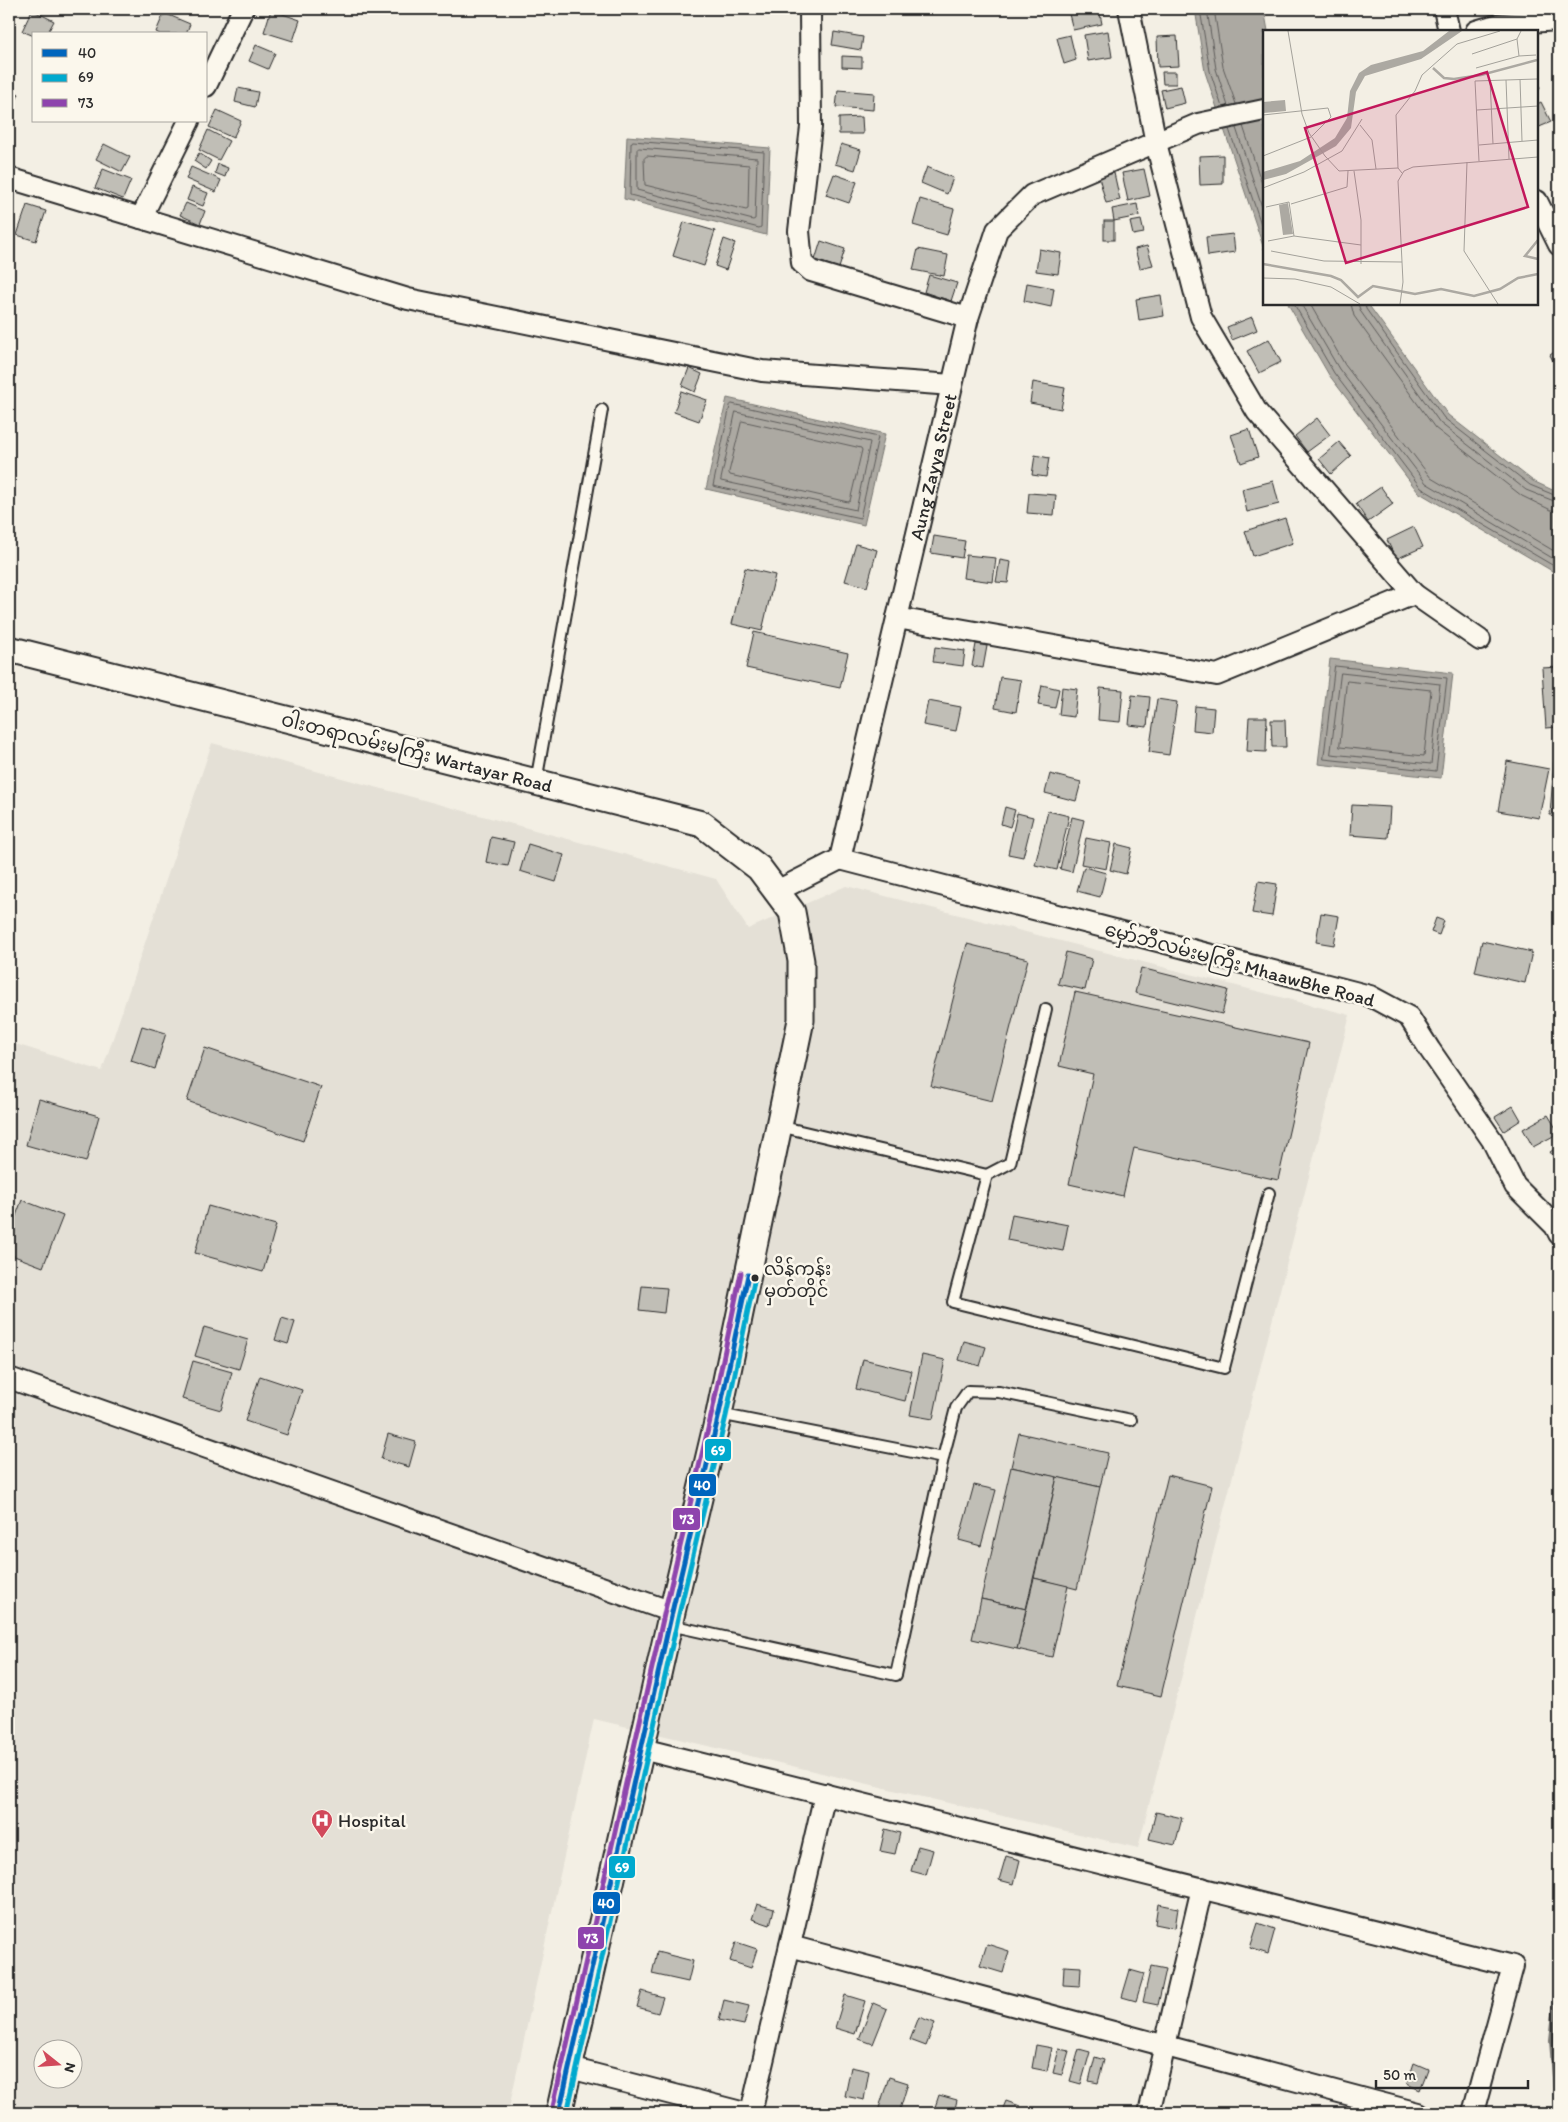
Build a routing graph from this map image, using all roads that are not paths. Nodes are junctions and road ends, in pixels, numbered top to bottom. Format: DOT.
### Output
graph roads {
  1 [pos="244,9"];
  2 [pos="810,9"];
  3 [pos="1130,9"];
  4 [pos="1444,9"];
  5 [pos="1559,20"];
  6 [pos="1449,30"];
  7 [pos="1479,30"];
  8 [pos="208,82"];
  9 [pos="1263,110"];
  10 [pos="189,122"];
  11 [pos="1156,143"];
  12 [pos="9,178"];
  13 [pos="1538,203"];
  14 [pos="141,218"];
  15 [pos="1559,245"];
  16 [pos="968,318"];
  17 [pos="952,386"];
  18 [pos="602,410"];
  19 [pos="1414,594"];
  20 [pos="897,618"];
  21 [pos="1480,640"];
  22 [pos="9,649"];
  23 [pos="536,782"];
  24 [pos="840,860"];
  25 [pos="775,892"];
  26 [pos="1046,1009"];
  27 [pos="778,1126"];
  28 [pos="987,1176"];
  29 [pos="1269,1193"];
  30 [pos="1559,1234"];
  31 [pos="9,1378"];
  32 [pos="719,1414"];
  33 [pos="1130,1420"];
  34 [pos="943,1458"];
  35 [pos="671,1619"];
  36 [pos="642,1749"];
  37 [pos="825,1794"];
  38 [pos="1202,1888"];
  39 [pos="790,1946"];
  40 [pos="1165,2045"];
  41 [pos="570,2068"];
  42 [pos="559,2113"];
  43 [pos="745,2113"];
  44 [pos="751,2113"];
  45 [pos="1149,2113"];
  46 [pos="1418,2113"];
  47 [pos="1473,2113"];
  1 -- 8 [label="street"];
  2 -- 16 [label="street"];
  3 -- 11 [label="street"];
  4 -- 6 [label="street"];
  5 -- 7 [label="street"];
  9 -- 11 [label="street, Aung Zayya Street"];
  10 -- 14 [label="street"];
  11 -- 16 [label="street, Aung Zayya Street"];
  11 -- 19 [label="street"];
  12 -- 14 [label="street"];
  13 -- 15 [label="street"];
  14 -- 17 [label="street"];
  16 -- 17 [label="street, Aung Zayya Street"];
  17 -- 20 [label="street, Aung Zayya Street"];
  18 -- 23 [label="lane"];
  19 -- 20 [label="street"];
  19 -- 21 [label="street"];
  20 -- 24 [label="street, Aung Zayya Street"];
  22 -- 23 [label="street, ဝါးတရာလမ်းမကြီး Wartayar Road"];
  23 -- 25 [label="street, ဝါးတရာလမ်းမကြီး Wartayar Road"];
  24 -- 25 [label="street"];
  24 -- 30 [label="street, မှော်ဘီလမ်းမကြီး MhaawBhe Road"];
  25 -- 27 [label="street, ဝါးတရာလမ်းမကြီး Wartayar Road"];
  26 -- 28 [label="lane"];
  27 -- 28 [label="lane"];
  27 -- 32 [label="street"];
  28 -- 29 [label="lane"];
  31 -- 35 [label="street"];
  32 -- 34 [label="lane"];
  32 -- 35 [label="street"];
  33 -- 34 [label="lane"];
  34 -- 35 [label="lane"];
  35 -- 36 [label="street"];
  36 -- 37 [label="street"];
  36 -- 41 [label="street"];
  37 -- 38 [label="street"];
  37 -- 39 [label="street"];
  38 -- 40 [label="street"];
  38 -- 47 [label="street"];
  39 -- 40 [label="street"];
  39 -- 44 [label="street"];
  40 -- 45 [label="street"];
  40 -- 46 [label="street"];
  41 -- 42 [label="street"];
  41 -- 43 [label="street"];
}
